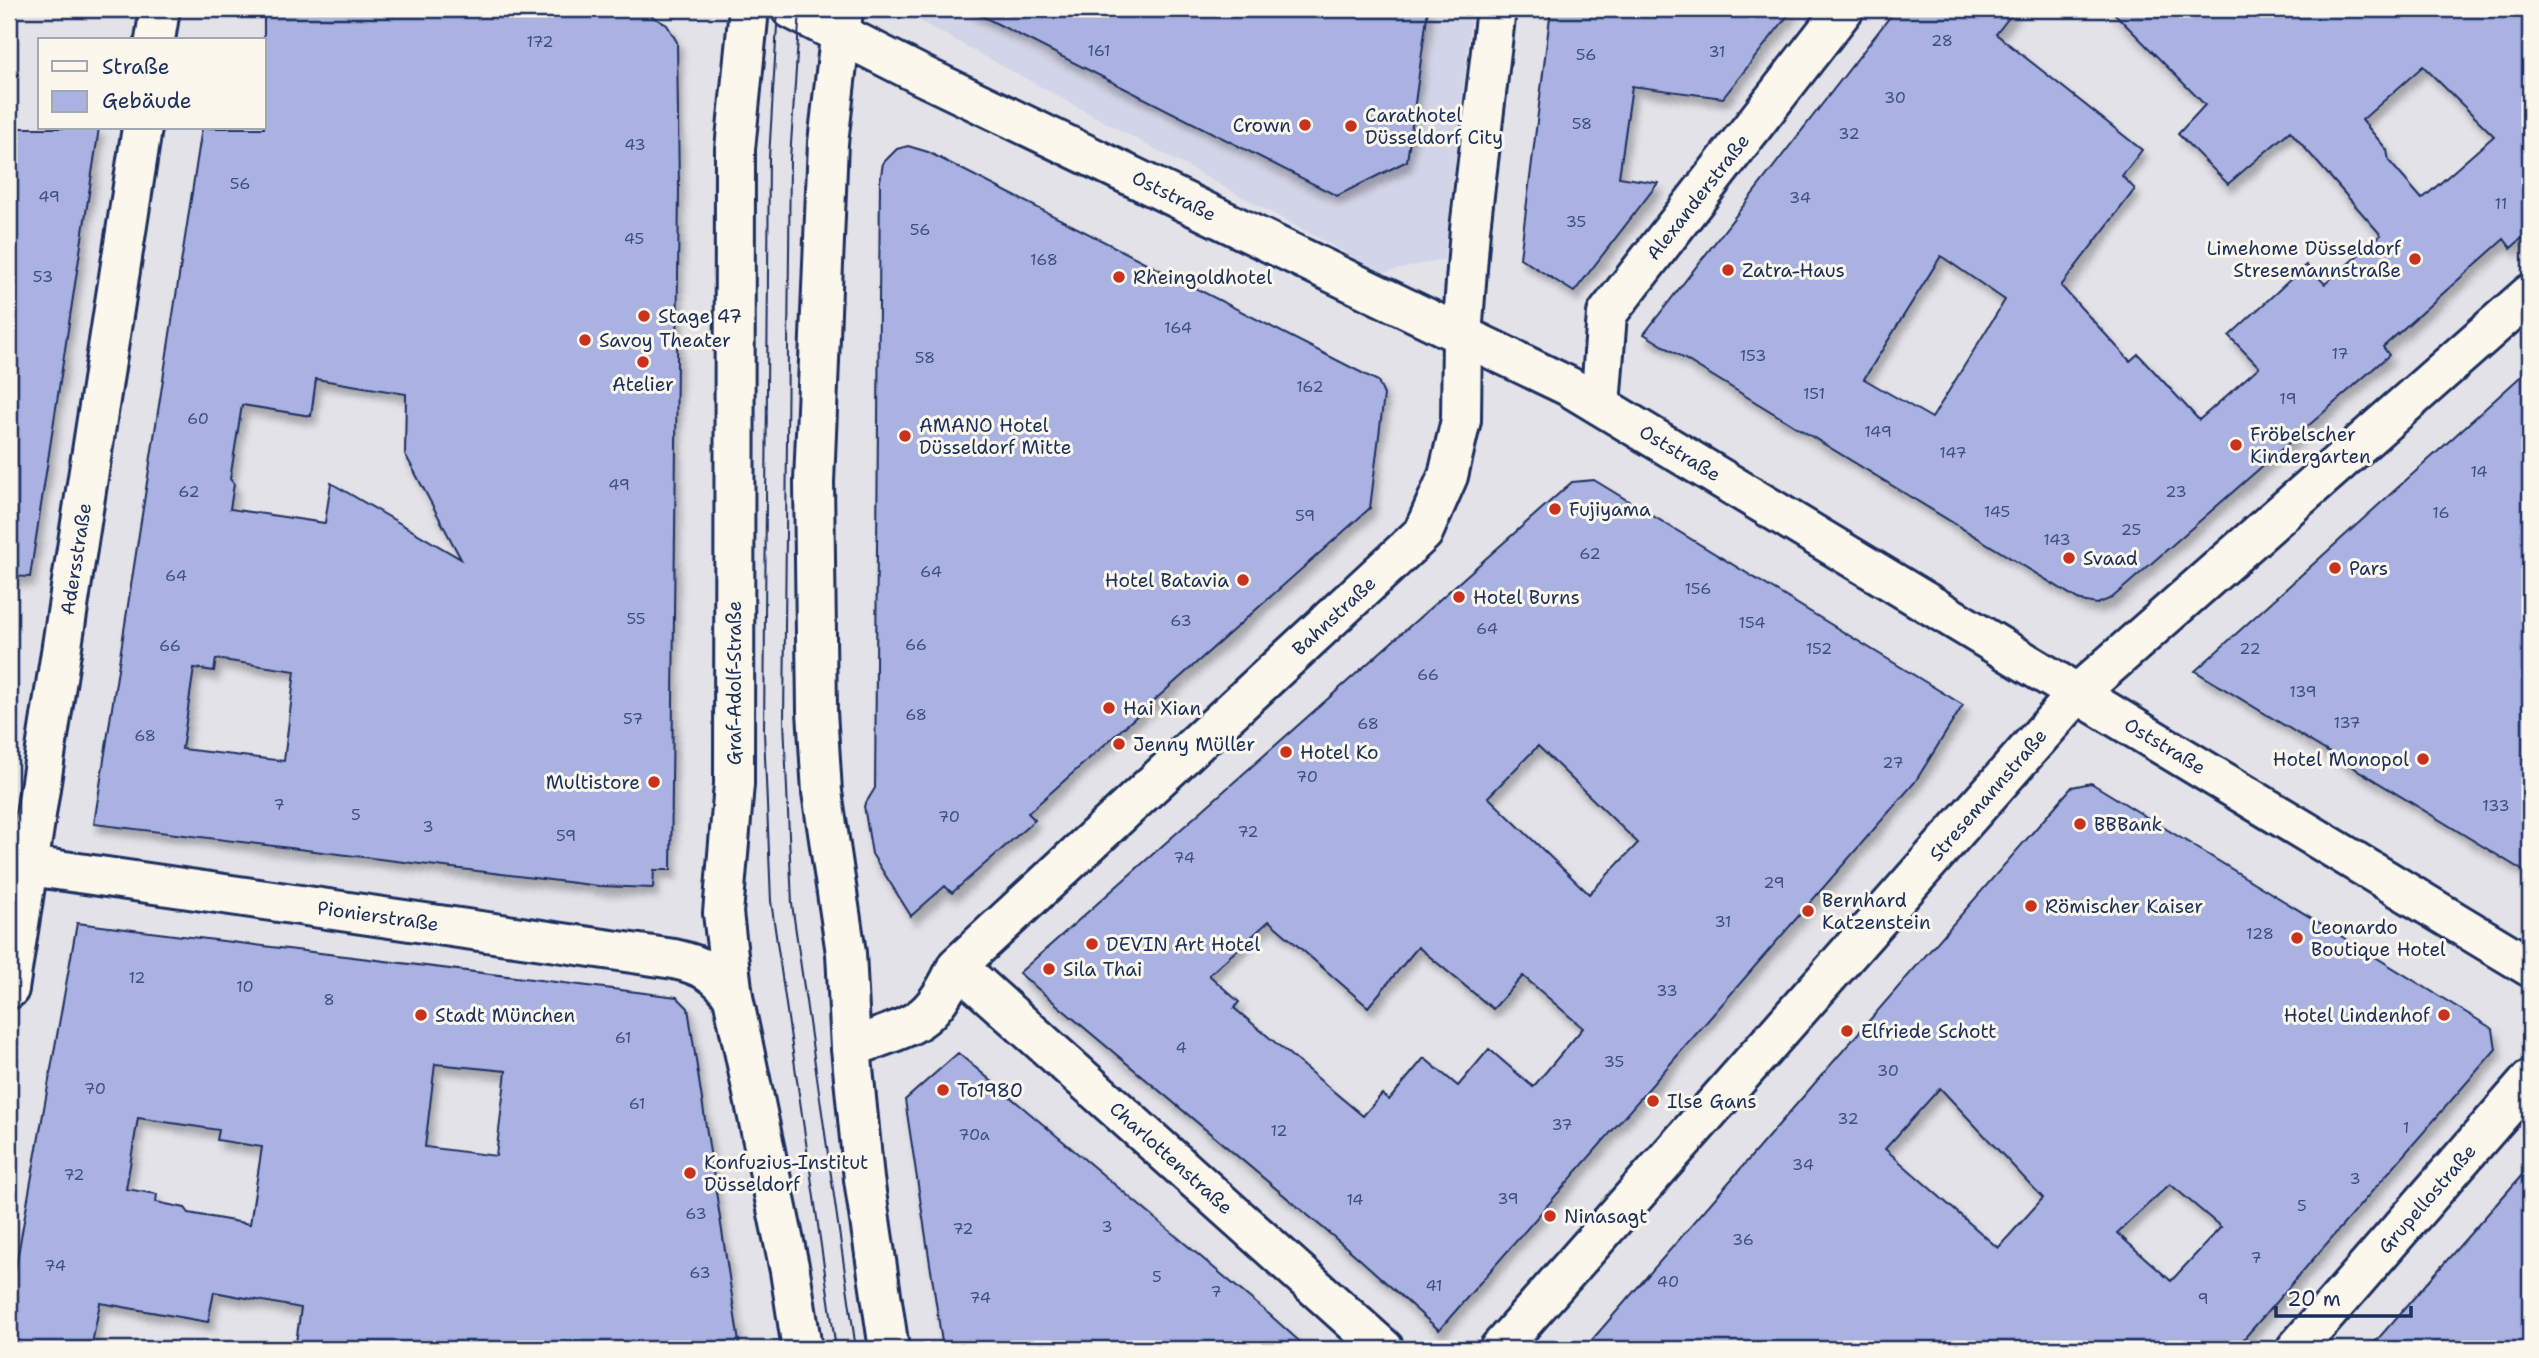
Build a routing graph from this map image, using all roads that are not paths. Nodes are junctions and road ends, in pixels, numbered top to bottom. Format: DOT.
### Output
graph roads {
  1 [pos="160,9"];
  2 [pos="749,9"];
  3 [pos="791,9"];
  4 [pos="1496,9"];
  5 [pos="1844,9"];
  6 [pos="842,21"];
  7 [pos="155,38"];
  8 [pos="142,130"];
  9 [pos="2530,294"];
  10 [pos="1462,336"];
  11 [pos="1600,405"];
  12 [pos="2078,693"];
  13 [pos="19,864"];
  14 [pos="957,966"];
  15 [pos="2530,967"];
  16 [pos="9,989"];
  17 [pos="733,997"];
  18 [pos="851,1048"];
  19 [pos="2530,1080"];
  20 [pos="802,1349"];
  21 [pos="889,1349"];
  22 [pos="1384,1349"];
  23 [pos="1499,1349"];
  24 [pos="2296,1349"];
  1 -- 7 [label="street"];
  2 -- 17 [label="street, Graf-Adolf-Straße"];
  3 -- 6 [label="street, Oststraße"];
  4 -- 10 [label="street, Bahnstraße"];
  5 -- 11 [label="street, Alexanderstraße"];
  6 -- 10 [label="street, Oststraße"];
  6 -- 18 [label="street"];
  8 -- 13 [label="street, Adersstraße"];
  9 -- 12 [label="street, Stresemannstraße"];
  10 -- 11 [label="street, Oststraße"];
  10 -- 14 [label="street, Bahnstraße"];
  11 -- 12 [label="street, Oststraße"];
  12 -- 15 [label="street, Oststraße"];
  12 -- 23 [label="street, Stresemannstraße"];
  13 -- 16 [label="street, Adersstraße"];
  13 -- 17 [label="street, Pionierstraße"];
  14 -- 18 [label="street, Bahnstraße"];
  14 -- 22 [label="street, Charlottenstraße"];
  17 -- 20 [label="street, Graf-Adolf-Straße"];
  18 -- 21 [label="street"];
  19 -- 24 [label="street, Grupellostraße"];
}
